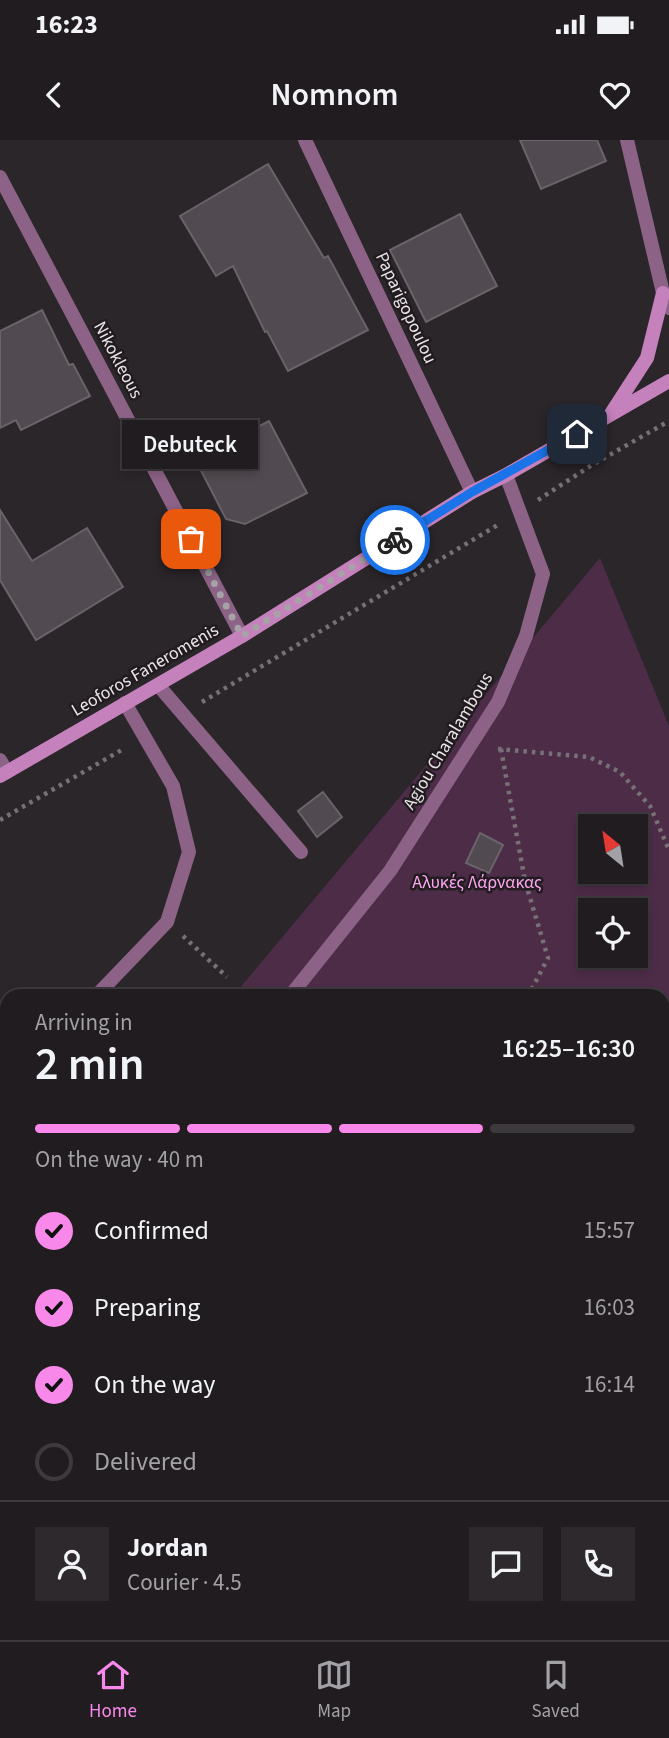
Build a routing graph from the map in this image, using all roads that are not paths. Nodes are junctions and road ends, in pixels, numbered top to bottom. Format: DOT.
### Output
graph roads {
  1 [pos="627,140"];
  2 [pos="308,141"];
  3 [pos="0,177"];
  4 [pos="663,293"];
  5 [pos="669,308"];
  6 [pos="669,381"];
  7 [pos="610,416"];
  8 [pos="506,475"];
  9 [pos="472,492"];
  10 [pos="242,636"];
  11 [pos="158,685"];
  12 [pos="125,704"];
  13 [pos="2,769"];
  14 [pos="301,852"];
  15 [pos="103,989"];
  16 [pos="296,989"];
  1 -- 4 [label="street"];
  2 -- 9 [label="street, Paparigopoulou"];
  3 -- 10 [label="street, Nikokleous"];
  4 -- 5 [label="street"];
  4 -- 7 [label="main road"];
  6 -- 7 [label="main road, Leoforos Faneromenis"];
  7 -- 8 [label="main road, Leoforos Faneromenis"];
  8 -- 9 [label="main road, Leoforos Faneromenis"];
  8 -- 16 [label="street, Agiou Charalambous"];
  9 -- 10 [label="main road, Leoforos Faneromenis"];
  10 -- 11 [label="main road, Leoforos Faneromenis"];
  11 -- 12 [label="main road, Leoforos Faneromenis"];
  11 -- 14 [label="street"];
  12 -- 13 [label="main road, Leoforos Faneromenis"];
  12 -- 15 [label="street"];
}
